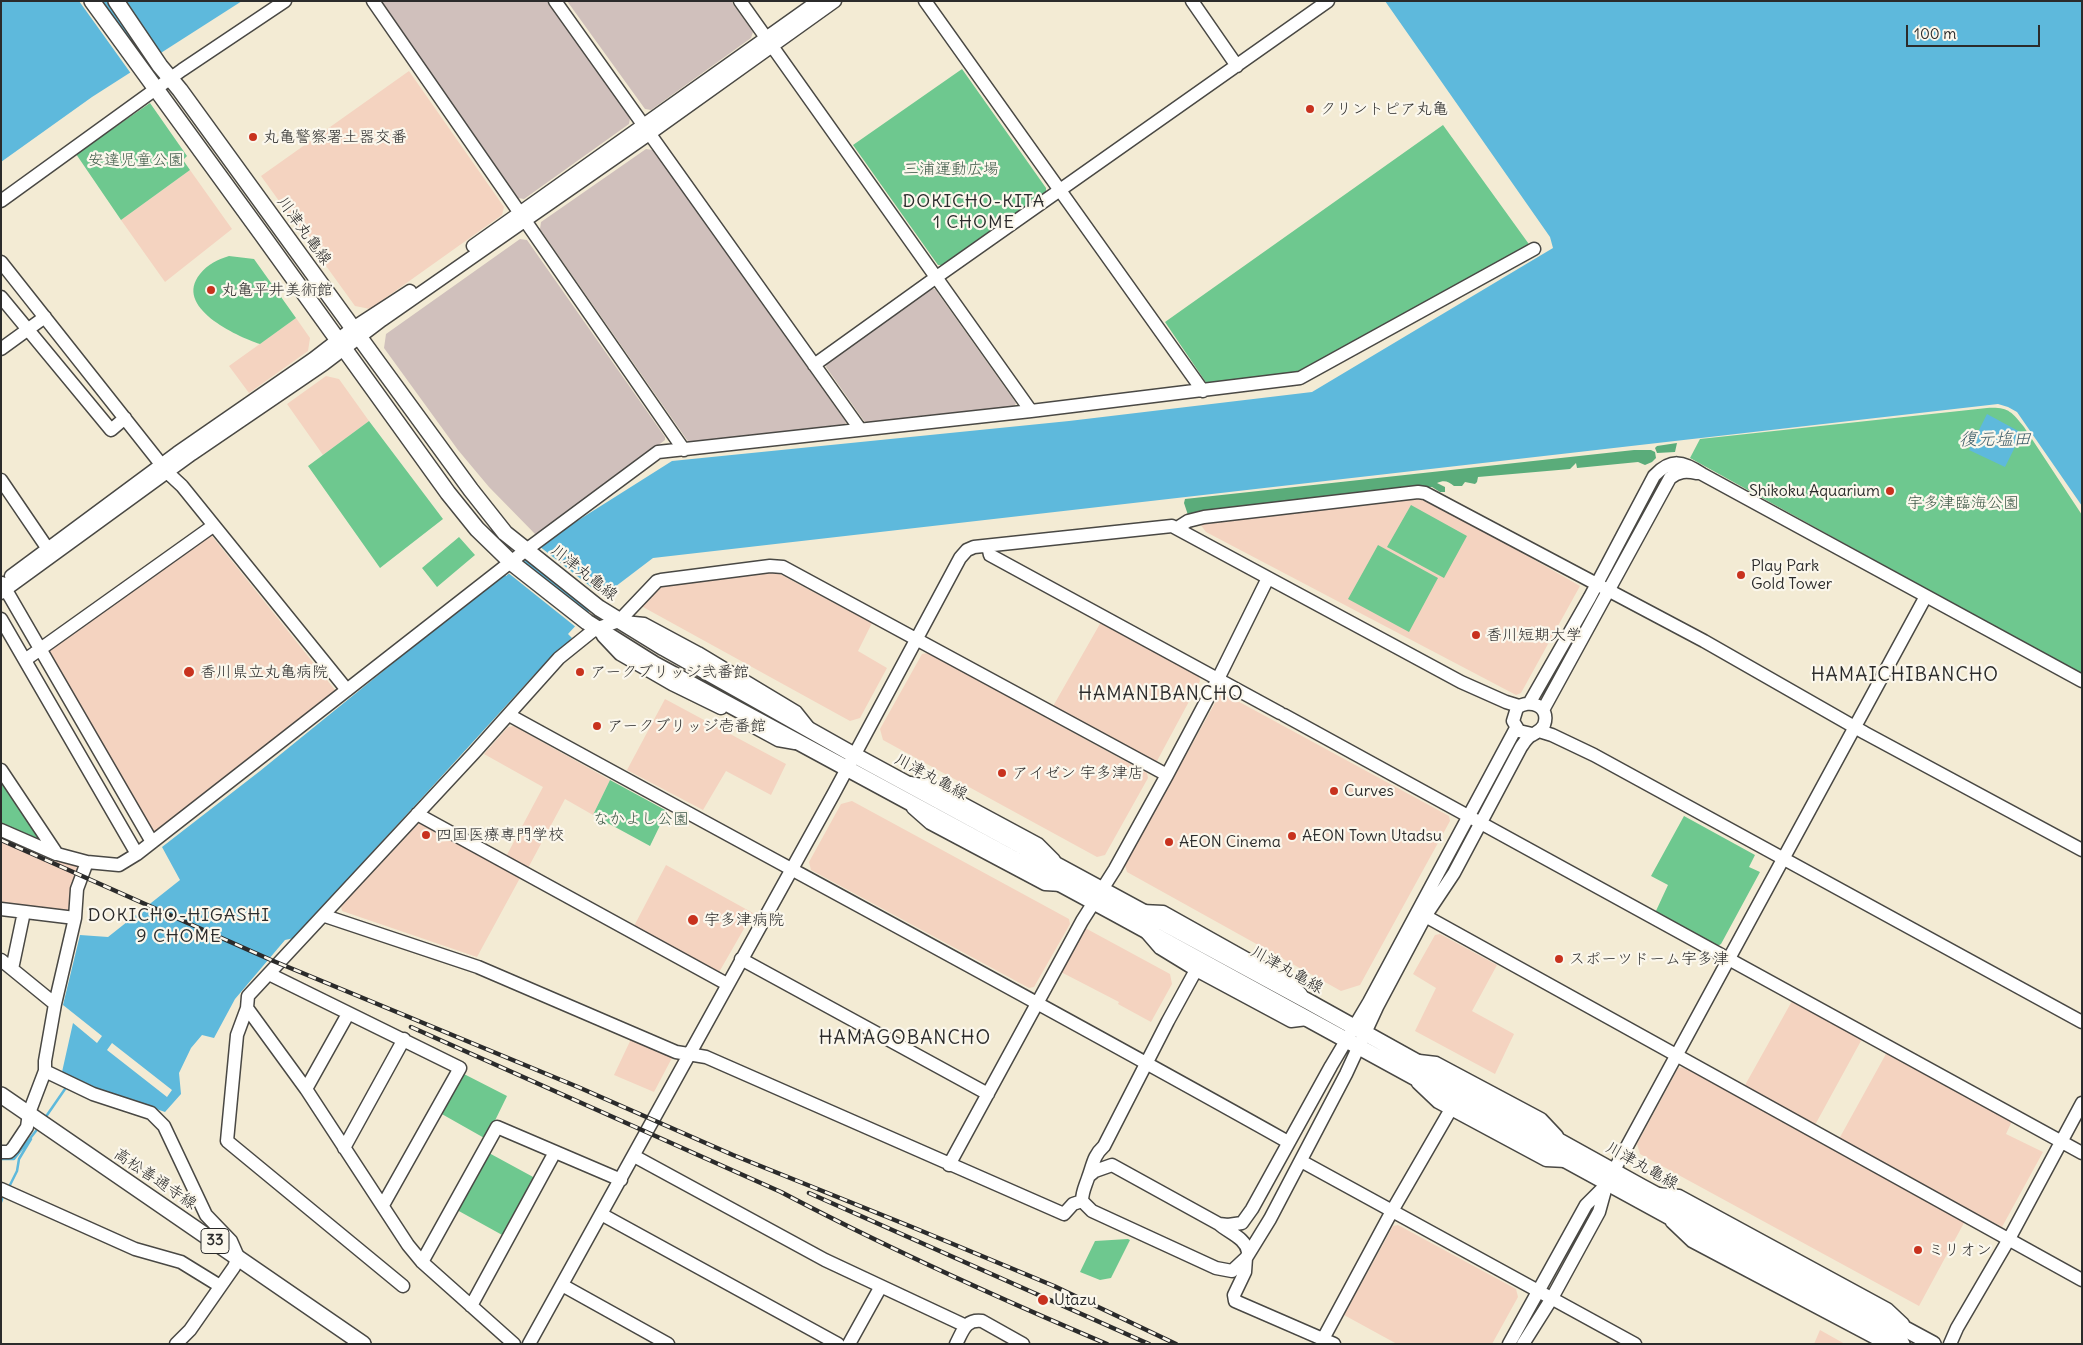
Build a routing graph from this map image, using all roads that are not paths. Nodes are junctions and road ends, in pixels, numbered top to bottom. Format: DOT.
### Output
graph roads {
  1 [pos="92,1"];
  2 [pos="116,1"];
  3 [pos="285,1"];
  4 [pos="373,1"];
  5 [pos="555,1"];
  6 [pos="740,1"];
  7 [pos="818,1"];
  8 [pos="836,1"];
  9 [pos="925,1"];
  10 [pos="1192,1"];
  11 [pos="1328,1"];
  12 [pos="769,42"];
  13 [pos="1237,66"];
  14 [pos="170,78"];
  15 [pos="156,89"];
  16 [pos="646,130"];
  17 [pos="1060,191"];
  18 [pos="1,201"];
  19 [pos="523,216"];
  20 [pos="1534,249"];
  21 [pos="1,262"];
  22 [pos="935,278"];
  23 [pos="1,297"];
  24 [pos="45,317"];
  25 [pos="28,329"];
  26 [pos="357,332"];
  27 [pos="340,345"];
  28 [pos="1,348"];
  29 [pos="73,352"];
  30 [pos="57,364"];
  31 [pos="814,365"];
  32 [pos="1203,391"];
  33 [pos="1031,411"];
  34 [pos="125,418"];
  35 [pos="860,429"];
  36 [pos="684,450"];
  37 [pos="165,469"];
  38 [pos="1702,474"];
  39 [pos="1654,476"];
  40 [pos="1,480"];
  41 [pos="1667,483"];
  42 [pos="213,526"];
  43 [pos="1177,528"];
  44 [pos="988,546"];
  45 [pos="528,552"];
  46 [pos="50,553"];
  47 [pos="514,564"];
  48 [pos="1268,578"];
  49 [pos="2,587"];
  50 [pos="1603,587"];
  51 [pos="1926,596"];
  52 [pos="1,619"];
  53 [pos="619,621"];
  54 [pos="591,626"];
  55 [pos="917,641"];
  56 [pos="40,649"];
  57 [pos="24,660"];
  58 [pos="1218,680"];
  59 [pos="2082,681"];
  60 [pos="347,690"];
  61 [pos="1520,713"];
  62 [pos="509,715"];
  63 [pos="1540,724"];
  64 [pos="1856,727"];
  65 [pos="93,740"];
  66 [pos="78,750"];
  67 [pos="851,762"];
  68 [pos="1,770"];
  69 [pos="1167,775"];
  70 [pos="900,788"];
  71 [pos="417,814"];
  72 [pos="1475,821"];
  73 [pos="1,830"];
  74 [pos="152,842"];
  75 [pos="2082,850"];
  76 [pos="57,854"];
  77 [pos="137,854"];
  78 [pos="1782,858"];
  79 [pos="87,862"];
  80 [pos="790,870"];
  81 [pos="1102,889"];
  82 [pos="1094,902"];
  83 [pos="1,909"];
  84 [pos="24,912"];
  85 [pos="1422,914"];
  86 [pos="325,916"];
  87 [pos="75,918"];
  88 [pos="1143,929"];
  89 [pos="742,959"];
  90 [pos="1728,959"];
  91 [pos="1,960"];
  92 [pos="12,969"];
  93 [pos="1196,970"];
  94 [pos="269,974"];
  95 [pos="727,984"];
  96 [pos="1038,1002"];
  97 [pos="55,1004"];
  98 [pos="247,1008"];
  99 [pos="348,1014"];
  100 [pos="1307,1019"];
  101 [pos="2082,1022"];
  102 [pos="1359,1036"];
  103 [pos="404,1039"];
  104 [pos="1345,1040"];
  105 [pos="688,1055"];
  106 [pos="1675,1055"];
  107 [pos="1147,1063"];
  108 [pos="45,1071"];
  109 [pos="1413,1078"];
  110 [pos="306,1089"];
  111 [pos="988,1094"];
  112 [pos="1,1095"];
  113 [pos="2082,1103"];
  114 [pos="1450,1109"];
  115 [pos="30,1115"];
  116 [pos="1288,1142"];
  117 [pos="2061,1142"];
  118 [pos="1104,1146"];
  119 [pos="344,1148"];
  120 [pos="1,1152"];
  121 [pos="555,1152"];
  122 [pos="2082,1153"];
  123 [pos="634,1156"];
  124 [pos="1301,1161"];
  125 [pos="1566,1161"];
  126 [pos="1112,1164"];
  127 [pos="950,1165"];
  128 [pos="1089,1176"];
  129 [pos="1611,1177"];
  130 [pos="621,1180"];
  131 [pos="1,1189"];
  132 [pos="1082,1201"];
  133 [pos="383,1205"];
  134 [pos="1392,1211"];
  135 [pos="1661,1213"];
  136 [pos="601,1214"];
  137 [pos="1219,1224"];
  138 [pos="2009,1239"];
  139 [pos="1247,1255"];
  140 [pos="238,1257"];
  141 [pos="422,1262"];
  142 [pos="2082,1280"];
  143 [pos="562,1285"];
  144 [pos="220,1286"];
  145 [pos="402,1286"];
  146 [pos="880,1288"];
  147 [pos="1538,1291"];
  148 [pos="1552,1298"];
  149 [pos="472,1306"];
  150 [pos="966,1326"];
  151 [pos="1907,1338"];
  152 [pos="1328,1341"];
  153 [pos="176,1344"];
  154 [pos="363,1344"];
  155 [pos="514,1344"];
  156 [pos="529,1344"];
  157 [pos="668,1344"];
  158 [pos="838,1344"];
  159 [pos="849,1344"];
  160 [pos="956,1344"];
  161 [pos="1023,1344"];
  162 [pos="1509,1344"];
  163 [pos="1523,1344"];
  164 [pos="1635,1344"];
  165 [pos="1892,1344"];
  166 [pos="1933,1344"];
  167 [pos="1950,1344"];
  1 -- 15 [label="main road, 川津丸亀線"];
  2 -- 14 [label="main road, 川津丸亀線"];
  3 -- 14 [label="street"];
  4 -- 19 [label="street"];
  5 -- 16 [label="street"];
  6 -- 12 [label="street"];
  7 -- 12 [label="street"];
  8 -- 12 [label="street"];
  9 -- 17 [label="street"];
  10 -- 13 [label="street"];
  11 -- 13 [label="street"];
  12 -- 16 [label="street"];
  12 -- 22 [label="street"];
  13 -- 17 [label="street"];
  14 -- 15 [label="street"];
  14 -- 26 [label="main road, 川津丸亀線"];
  15 -- 18 [label="street"];
  15 -- 27 [label="main road, 川津丸亀線"];
  16 -- 19 [label="street"];
  16 -- 31 [label="street"];
  17 -- 22 [label="street"];
  17 -- 32 [label="street"];
  19 -- 26 [label="street"];
  19 -- 36 [label="street"];
  20 -- 32 [label="street"];
  21 -- 24 [label="street"];
  22 -- 31 [label="street"];
  22 -- 33 [label="street"];
  23 -- 25 [label="street"];
  24 -- 25 [label="street"];
  24 -- 29 [label="street"];
  25 -- 28 [label="street"];
  25 -- 30 [label="street"];
  26 -- 27 [label="street"];
  26 -- 45 [label="main road, 川津丸亀線"];
  27 -- 37 [label="street"];
  27 -- 47 [label="main road, 川津丸亀線"];
  29 -- 30 [label="street"];
  29 -- 34 [label="street"];
  30 -- 34 [label="street"];
  31 -- 35 [label="street"];
  32 -- 33 [label="street"];
  33 -- 35 [label="street"];
  34 -- 37 [label="street"];
  35 -- 36 [label="street"];
  36 -- 45 [label="street"];
  37 -- 42 [label="street"];
  37 -- 46 [label="street"];
  38 -- 39 [label="street"];
  38 -- 41 [label="street"];
  38 -- 51 [label="street"];
  39 -- 41 [label="street"];
  39 -- 50 [label="street"];
  40 -- 46 [label="street"];
  41 -- 50 [label="street"];
  42 -- 56 [label="street"];
  42 -- 60 [label="street"];
  43 -- 44 [label="street"];
  43 -- 48 [label="street"];
  43 -- 50 [label="street"];
  44 -- 55 [label="street"];
  44 -- 58 [label="street"];
  45 -- 47 [label="street"];
  45 -- 53 [label="main road, 川津丸亀線"];
  46 -- 49 [label="street"];
  47 -- 54 [label="main road, 川津丸亀線"];
  47 -- 60 [label="street"];
  48 -- 58 [label="street"];
  48 -- 61 [label="street"];
  49 -- 56 [label="street"];
  50 -- 61 [label="street"];
  50 -- 63 [label="street"];
  50 -- 64 [label="street"];
  51 -- 59 [label="street"];
  51 -- 64 [label="street"];
  52 -- 57 [label="street"];
  53 -- 54 [label="street"];
  53 -- 55 [label="street"];
  53 -- 67 [label="main road, 川津丸亀線"];
  54 -- 62 [label="street"];
  54 -- 67 [label="main road, 川津丸亀線"];
  55 -- 67 [label="street"];
  55 -- 69 [label="street"];
  56 -- 57 [label="street"];
  56 -- 65 [label="street"];
  57 -- 66 [label="street"];
  58 -- 69 [label="street"];
  58 -- 72 [label="street"];
  60 -- 74 [label="street"];
  61 -- 63 [label="street"];
  61 -- 63 [label="street"];
  61 -- 72 [label="street"];
  62 -- 71 [label="street"];
  62 -- 80 [label="street"];
  63 -- 72 [label="street"];
  63 -- 78 [label="street"];
  64 -- 75 [label="street"];
  64 -- 78 [label="street"];
  65 -- 66 [label="street"];
  65 -- 74 [label="street"];
  66 -- 77 [label="street"];
  67 -- 70 [label="main road, 川津丸亀線"];
  67 -- 80 [label="street"];
  68 -- 76 [label="street"];
  69 -- 81 [label="street"];
  70 -- 81 [label="main road, 川津丸亀線"];
  70 -- 82 [label="main road, 川津丸亀線"];
  71 -- 86 [label="street"];
  71 -- 95 [label="street"];
  72 -- 85 [label="street"];
  72 -- 90 [label="street"];
  73 -- 76 [label="street"];
  74 -- 77 [label="street"];
  76 -- 79 [label="street"];
  77 -- 79 [label="street"];
  78 -- 90 [label="street"];
  78 -- 101 [label="street"];
  79 -- 87 [label="street"];
  80 -- 89 [label="street"];
  80 -- 96 [label="street"];
  81 -- 82 [label="street"];
  81 -- 102 [label="main road, 川津丸亀線"];
  82 -- 88 [label="main road, 川津丸亀線"];
  82 -- 96 [label="street"];
  83 -- 84 [label="street"];
  84 -- 87 [label="street"];
  84 -- 92 [label="street"];
  85 -- 102 [label="street"];
  85 -- 106 [label="street"];
  86 -- 94 [label="street"];
  86 -- 105 [label="street"];
  87 -- 97 [label="street"];
  88 -- 93 [label="street"];
  88 -- 100 [label="main road, 川津丸亀線"];
  89 -- 95 [label="street"];
  89 -- 111 [label="street"];
  90 -- 106 [label="street"];
  90 -- 117 [label="street"];
  91 -- 92 [label="street"];
  92 -- 97 [label="street"];
  93 -- 100 [label="street"];
  93 -- 107 [label="street"];
  94 -- 98 [label="street"];
  94 -- 99 [label="street"];
  95 -- 105 [label="street"];
  96 -- 107 [label="street"];
  96 -- 111 [label="street"];
  97 -- 108 [label="street"];
  98 -- 110 [label="street"];
  98 -- 145 [label="street"];
  99 -- 103 [label="street"];
  99 -- 110 [label="street"];
  100 -- 104 [label="main road, 川津丸亀線"];
  102 -- 104 [label="main road, 川津丸亀線"];
  102 -- 109 [label="main road, 川津丸亀線"];
  102 -- 124 [label="street"];
  102 -- 129 [label="main road, 川津丸亀線"];
  103 -- 119 [label="street"];
  103 -- 133 [label="street"];
  104 -- 116 [label="street"];
  105 -- 123 [label="street"];
  105 -- 127 [label="street"];
  106 -- 129 [label="street"];
  106 -- 138 [label="street"];
  107 -- 116 [label="street"];
  107 -- 118 [label="street"];
  108 -- 115 [label="street"];
  108 -- 140 [label="street"];
  109 -- 114 [label="street"];
  109 -- 125 [label="main road, 川津丸亀線"];
  110 -- 119 [label="street"];
  111 -- 127 [label="street"];
  112 -- 115 [label="main road, 高松善通寺線 / 33"];
  113 -- 117 [label="street"];
  114 -- 125 [label="street"];
  114 -- 134 [label="street"];
  115 -- 120 [label="street"];
  115 -- 140 [label="main road, 高松善通寺線 / 33"];
  116 -- 137 [label="street"];
  117 -- 122 [label="street"];
  117 -- 138 [label="street"];
  118 -- 126 [label="street"];
  118 -- 128 [label="street"];
  119 -- 133 [label="street"];
  121 -- 130 [label="street"];
  121 -- 141 [label="street"];
  121 -- 149 [label="street"];
  123 -- 130 [label="street"];
  123 -- 146 [label="street"];
  124 -- 134 [label="street"];
  124 -- 139 [label="street"];
  125 -- 129 [label="main road, 川津丸亀線"];
  126 -- 128 [label="street"];
  126 -- 137 [label="street"];
  127 -- 132 [label="street"];
  128 -- 132 [label="street"];
  129 -- 135 [label="main road, 川津丸亀線"];
  129 -- 147 [label="street"];
  129 -- 148 [label="street"];
  129 -- 151 [label="main road, 川津丸亀線"];
  130 -- 136 [label="street"];
  131 -- 144 [label="street"];
  132 -- 139 [label="street"];
  133 -- 141 [label="street"];
  134 -- 147 [label="street"];
  134 -- 152 [label="street"];
  135 -- 151 [label="main road, 川津丸亀線"];
  135 -- 165 [label="street"];
  136 -- 143 [label="street"];
  136 -- 158 [label="street"];
  137 -- 139 [label="street"];
  138 -- 142 [label="street"];
  138 -- 167 [label="street"];
  139 -- 152 [label="street"];
  140 -- 144 [label="street"];
  140 -- 154 [label="main road, 高松善通寺線 / 33"];
  141 -- 149 [label="street"];
  143 -- 156 [label="street"];
  143 -- 157 [label="street"];
  144 -- 153 [label="street"];
  146 -- 150 [label="street"];
  146 -- 159 [label="street"];
  147 -- 148 [label="street"];
  147 -- 162 [label="street"];
  148 -- 163 [label="street"];
  148 -- 164 [label="street"];
  149 -- 155 [label="street"];
  150 -- 160 [label="street"];
  150 -- 161 [label="street"];
  151 -- 166 [label="main road, 川津丸亀線"];
}
